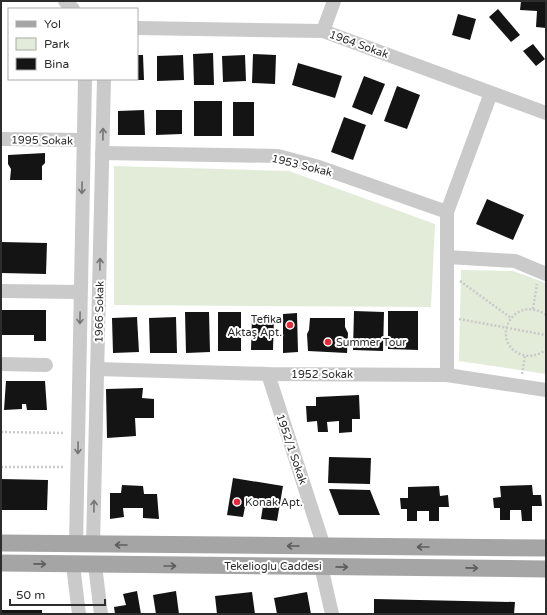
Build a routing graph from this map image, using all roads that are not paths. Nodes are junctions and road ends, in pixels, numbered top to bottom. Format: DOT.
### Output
graph roads {
  1 [pos="334,1"];
  2 [pos="138,28"];
  3 [pos="323,31"];
  4 [pos="85,80"];
  5 [pos="104,80"];
  6 [pos="491,93"];
  7 [pos="546,114"];
  8 [pos="1,139"];
  9 [pos="83,140"];
  10 [pos="102,153"];
  11 [pos="447,212"];
  12 [pos="447,257"];
  13 [pos="544,273"];
  14 [pos="1,291"];
  15 [pos="80,292"];
  16 [pos="1,364"];
  17 [pos="46,365"];
  18 [pos="97,369"];
  19 [pos="268,374"];
  20 [pos="447,375"];
  21 [pos="546,390"];
  22 [pos="1,543"];
  23 [pos="76,545"];
  24 [pos="93,545"];
  25 [pos="324,547"];
  26 [pos="546,548"];
  27 [pos="1,564"];
  28 [pos="73,565"];
  29 [pos="95,565"];
  30 [pos="322,566"];
  31 [pos="546,569"];
  32 [pos="79,614"];
  33 [pos="101,614"];
  34 [pos="332,614"];
  1 -- 3 [label="street"];
  2 -- 3 [label="street, 1964 Sokak"];
  3 -- 6 [label="street, 1964 Sokak"];
  4 -- 9 [label="street, 1966 Sokak"];
  10 -- 5 [label="street, 1966 Sokak, one-way"];
  6 -- 7 [label="street, 1964 Sokak"];
  6 -- 11 [label="street"];
  8 -- 9 [label="street, 1995 Sokak"];
  9 -- 15 [label="street, 1966 Sokak, one-way"];
  10 -- 11 [label="street, 1953 Sokak"];
  18 -- 10 [label="street, 1966 Sokak, one-way"];
  11 -- 12 [label="street"];
  12 -- 13 [label="street"];
  12 -- 20 [label="street"];
  14 -- 15 [label="street"];
  15 -- 23 [label="street, 1966 Sokak, one-way"];
  16 -- 17 [label="street"];
  18 -- 19 [label="street, 1952 Sokak"];
  24 -- 18 [label="street, 1966 Sokak, one-way"];
  19 -- 20 [label="street, 1952 Sokak"];
  19 -- 25 [label="street, 1952/1 Sokak"];
  20 -- 21 [label="street, 1952 Sokak"];
  22 -- 23 [label="main road, Tekelioglu Caddesi"];
  23 -- 24 [label="main road, Tekelioglu Caddesi"];
  25 -- 24 [label="main road, Tekelioglu Caddesi, one-way"];
  26 -- 25 [label="main road, Tekelioglu Caddesi, one-way"];
  27 -- 28 [label="main road, Tekelioglu Caddesi, one-way"];
  28 -- 29 [label="main road, Tekelioglu Caddesi"];
  28 -- 32 [label="street"];
  29 -- 30 [label="main road, Tekelioglu Caddesi, one-way"];
  29 -- 33 [label="street"];
  30 -- 31 [label="main road, Tekelioglu Caddesi, one-way"];
  30 -- 34 [label="street"];
}
